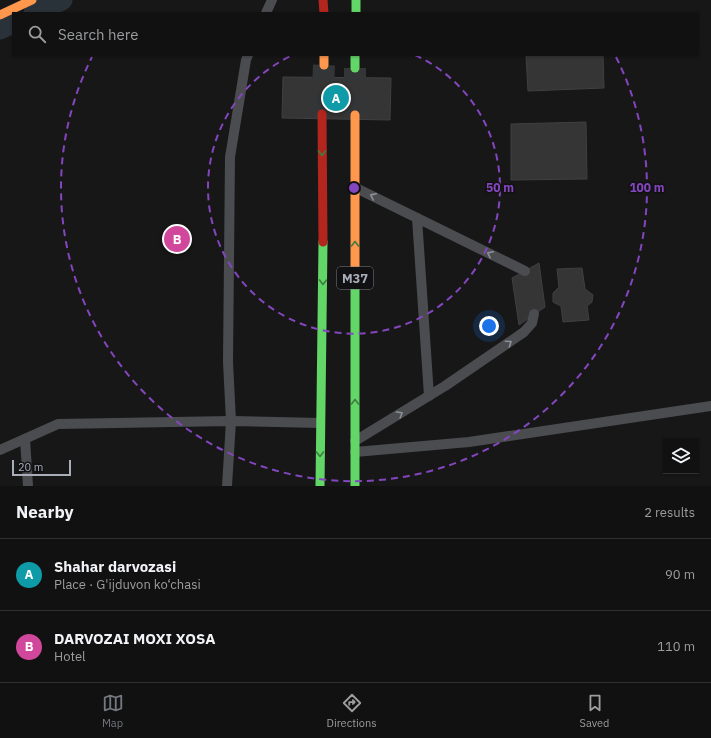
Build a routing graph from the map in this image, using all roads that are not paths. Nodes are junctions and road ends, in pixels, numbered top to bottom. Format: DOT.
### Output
graph roads {
  1 [pos="32,0"];
  2 [pos="272,0"];
  3 [pos="323,0"];
  4 [pos="356,0"];
  5 [pos="266,12"];
  6 [pos="324,12"];
  7 [pos="356,12"];
  8 [pos="0,15"];
  9 [pos="248,56"];
  10 [pos="324,56"];
  11 [pos="355,56"];
  12 [pos="324,65"];
  13 [pos="355,68"];
  14 [pos="322,114"];
  15 [pos="355,115"];
  16 [pos="356,188"];
  17 [pos="417,218"];
  18 [pos="525,271"];
  19 [pos="534,314"];
  20 [pos="429,396"];
  21 [pos="711,406"];
  22 [pos="231,421"];
  23 [pos="320,423"];
  24 [pos="25,439"];
  25 [pos="355,446"];
  26 [pos="0,450"];
  27 [pos="28,486"];
  28 [pos="227,486"];
  29 [pos="320,486"];
  30 [pos="355,486"];
  1 -- 8 [label="main road"];
  2 -- 5 [label="lane"];
  3 -- 6 [label="main road"];
  4 -- 7 [label="main road"];
  9 -- 22 [label="lane"];
  10 -- 12 [label="main road"];
  11 -- 13 [label="main road"];
  14 -- 23 [label="main road, M37, one-way"];
  15 -- 16 [label="main road, M37"];
  17 -- 16 [label="lane, one-way"];
  25 -- 16 [label="main road, M37, one-way"];
  18 -- 17 [label="lane, one-way"];
  17 -- 20 [label="lane"];
  20 -- 19 [label="lane, one-way"];
  25 -- 20 [label="lane, one-way"];
  21 -- 25 [label="lane"];
  22 -- 23 [label="lane"];
  22 -- 24 [label="lane"];
  22 -- 28 [label="lane"];
  23 -- 29 [label="main road, M37, one-way"];
  24 -- 26 [label="lane"];
  24 -- 27 [label="lane"];
  25 -- 30 [label="main road, M37"];
}
